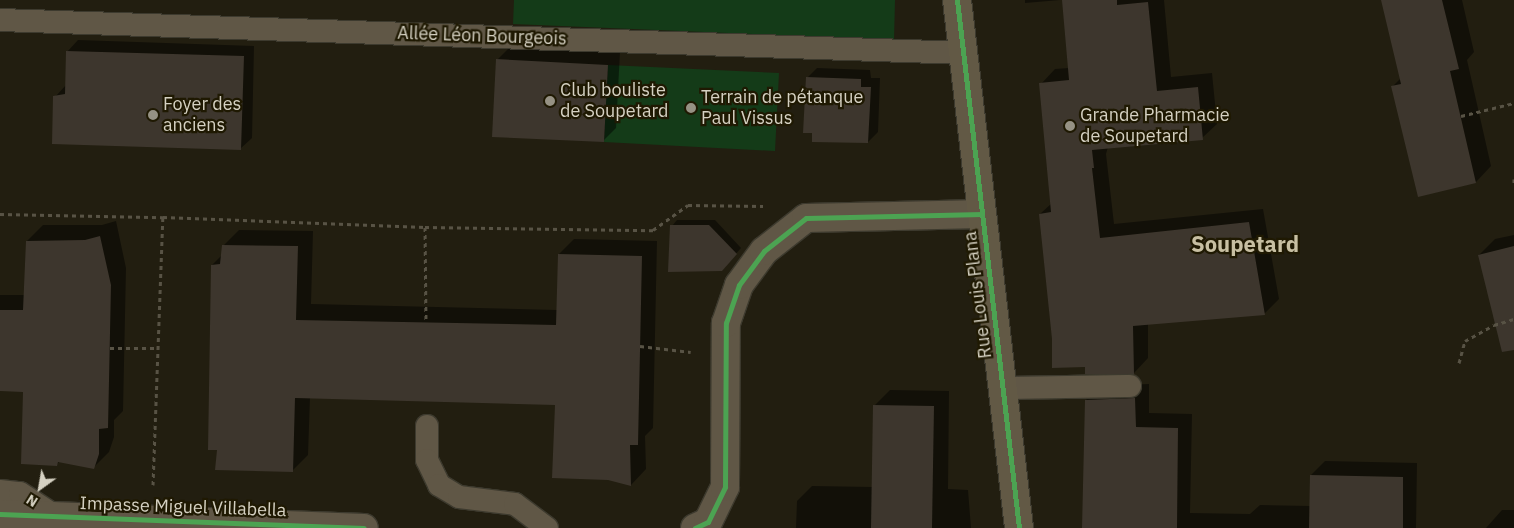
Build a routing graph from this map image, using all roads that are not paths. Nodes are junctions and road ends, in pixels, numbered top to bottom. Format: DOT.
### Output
graph roads {
  1 [pos="957,0"];
  2 [pos="0,20"];
  3 [pos="963,53"];
  4 [pos="982,214"];
  5 [pos="1130,386"];
  6 [pos="1003,388"];
  7 [pos="427,426"];
  8 [pos="0,491"];
  9 [pos="0,514"];
  10 [pos="55,516"];
  11 [pos="364,528"];
  12 [pos="547,528"];
  13 [pos="694,528"];
  14 [pos="1019,528"];
  1 -- 3 [label="street, Rue Louis Plana"];
  2 -- 3 [label="lane, Allée Léon Bourgeois"];
  3 -- 4 [label="street, Rue Louis Plana"];
  4 -- 6 [label="street, Rue Louis Plana"];
  4 -- 13 [label="street"];
  5 -- 6 [label="lane"];
  6 -- 14 [label="street, Rue Louis Plana"];
  7 -- 12 [label="lane"];
  8 -- 10 [label="lane"];
  9 -- 10 [label="street, Impasse Miguel Villabella"];
  10 -- 11 [label="street, Impasse Miguel Villabella"];
}
